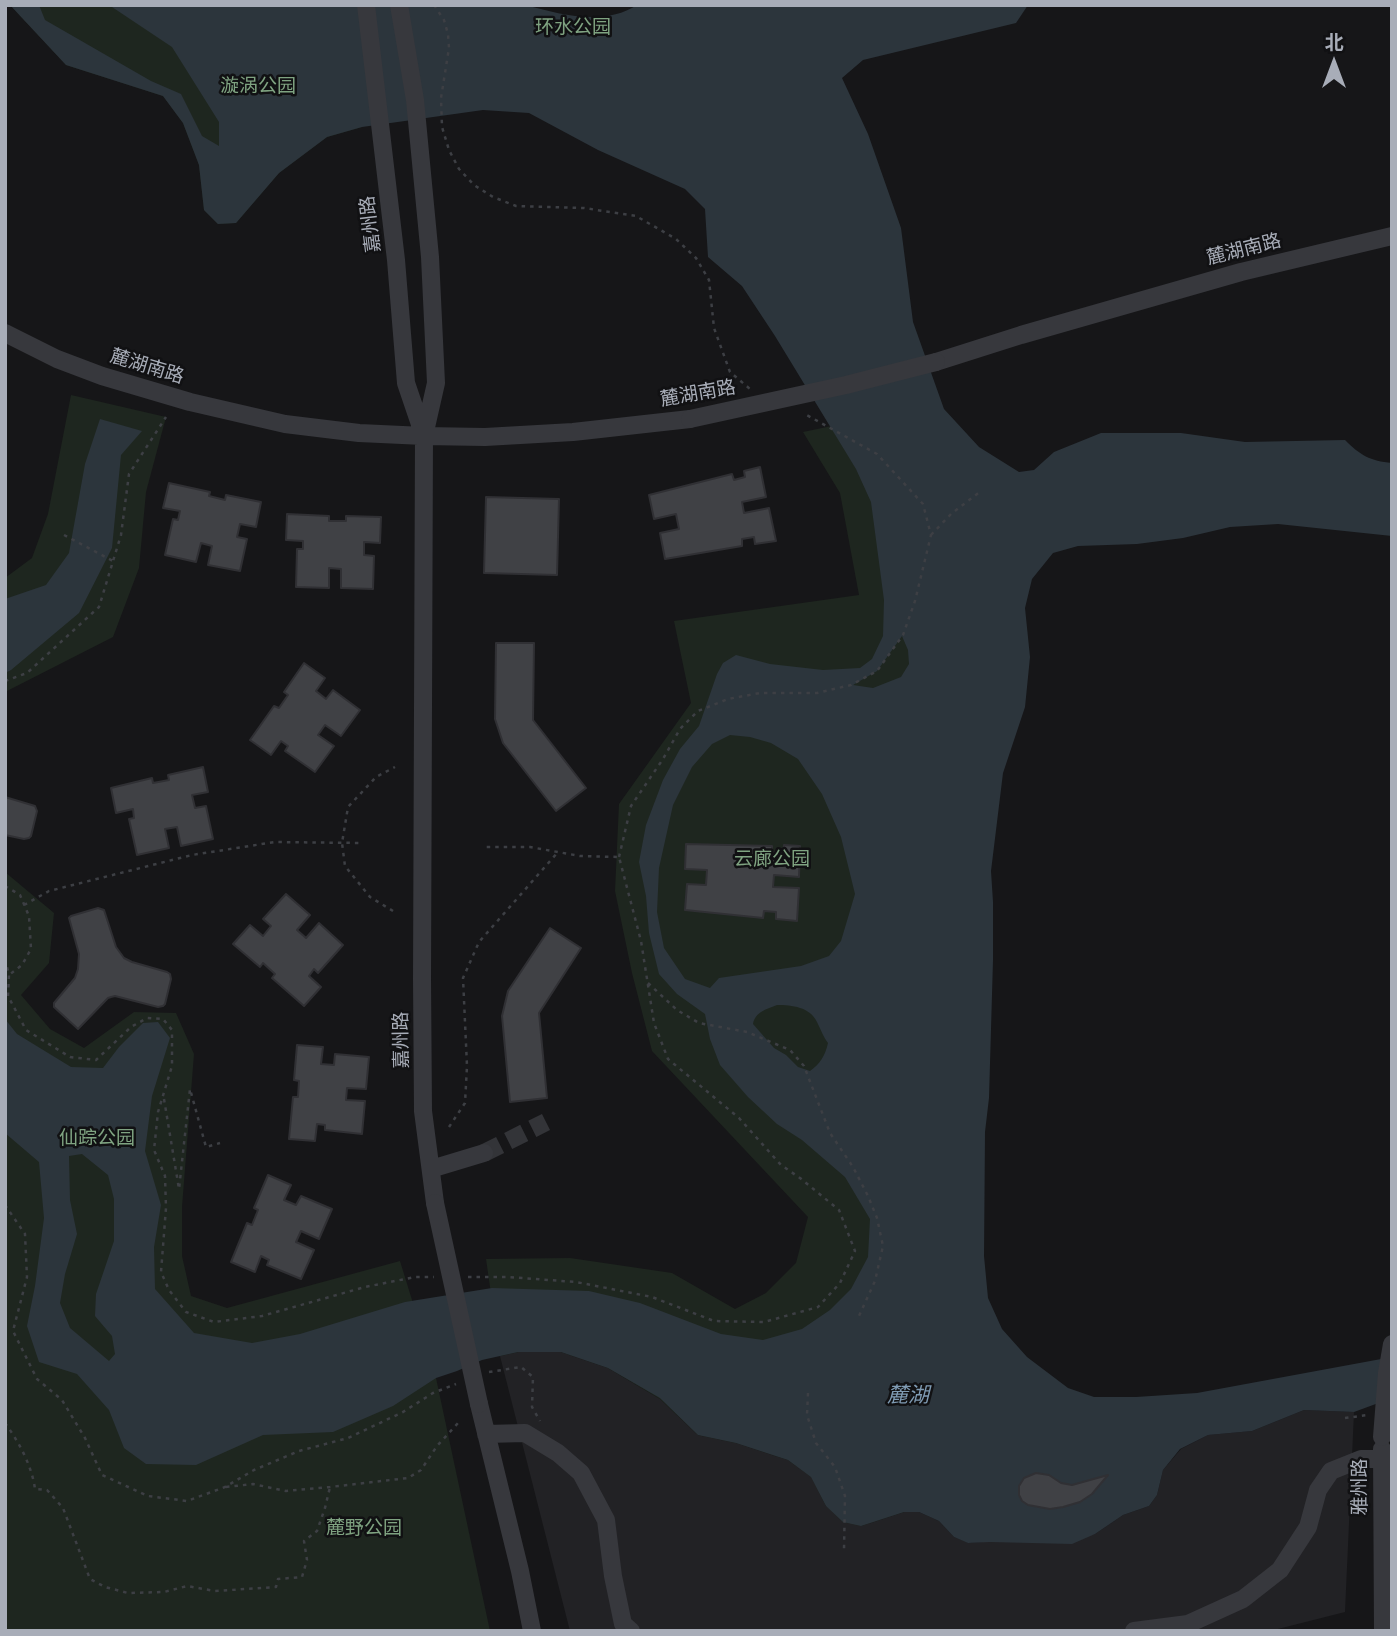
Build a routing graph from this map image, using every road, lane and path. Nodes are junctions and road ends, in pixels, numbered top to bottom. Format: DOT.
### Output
graph roads {
  1 [pos="366,5"];
  2 [pos="400,5"];
  3 [pos="434,5"];
  4 [pos="1392,236"];
  5 [pos="5,333"];
  6 [pos="755,393"];
  7 [pos="800,411"];
  8 [pos="166,417"];
  9 [pos="424,436"];
  10 [pos="981,491"];
  11 [pos="64,535"];
  12 [pos="931,535"];
  13 [pos="113,561"];
  14 [pos="5,681"];
  15 [pos="394,767"];
  16 [pos="342,843"];
  17 [pos="361,843"];
  18 [pos="558,852"];
  19 [pos="618,857"];
  20 [pos="5,886"];
  21 [pos="24,905"];
  22 [pos="393,911"];
  23 [pos="6,960"];
  24 [pos="648,982"];
  25 [pos="163,1095"];
  26 [pos="449,1127"];
  27 [pos="220,1143"];
  28 [pos="484,1153"];
  29 [pos="430,1169"];
  30 [pos="5,1205"];
  31 [pos="5,1212"];
  32 [pos="11,1213"];
  33 [pos="859,1316"];
  34 [pos="1392,1344"];
  35 [pos="482,1373"];
  36 [pos="458,1383"];
  37 [pos="808,1393"];
  38 [pos="5,1423"];
  39 [pos="458,1423"];
  40 [pos="486,1434"];
  41 [pos="558,1453"];
  42 [pos="1382,1459"];
  43 [pos="225,1487"];
  44 [pos="330,1487"];
  45 [pos="844,1550"];
  46 [pos="531,1631"];
  47 [pos="631,1631"];
  48 [pos="1134,1631"];
  49 [pos="1383,1631"];
  1 -- 9 [label="street, 嘉州路"];
  2 -- 9 [label="street, 嘉州路"];
  3 -- 6 [label="path"];
  4 -- 9 [label="street, 麓湖南路, bridge"];
  5 -- 9 [label="street, 麓湖南路"];
  7 -- 12 [label="path"];
  8 -- 13 [label="path"];
  9 -- 29 [label="street, 嘉州路"];
  10 -- 12 [label="path"];
  11 -- 13 [label="path"];
  12 -- 19 [label="path"];
  13 -- 14 [label="path"];
  15 -- 16 [label="path"];
  16 -- 17 [label="path"];
  16 -- 21 [label="path"];
  16 -- 22 [label="path"];
  18 -- 26 [label="path"];
  20 -- 21 [label="path"];
  21 -- 23 [label="path"];
  24 -- 33 [label="path"];
  25 -- 27 [label="path"];
  28 -- 29 [label="street"];
  29 -- 40 [label="street, 嘉州路, bridge"];
  30 -- 32 [label="path"];
  31 -- 32 [label="path"];
  32 -- 43 [label="path"];
  34 -- 42 [label="street, 雅州路, bridge"];
  35 -- 41 [label="path"];
  36 -- 43 [label="path"];
  37 -- 45 [label="path"];
  38 -- 44 [label="path"];
  39 -- 44 [label="path"];
  40 -- 41 [label="street"];
  40 -- 46 [label="street, 嘉州路"];
  41 -- 47 [label="street"];
  42 -- 48 [label="street"];
  42 -- 49 [label="street, 雅州路"];
  43 -- 44 [label="path"];
}
